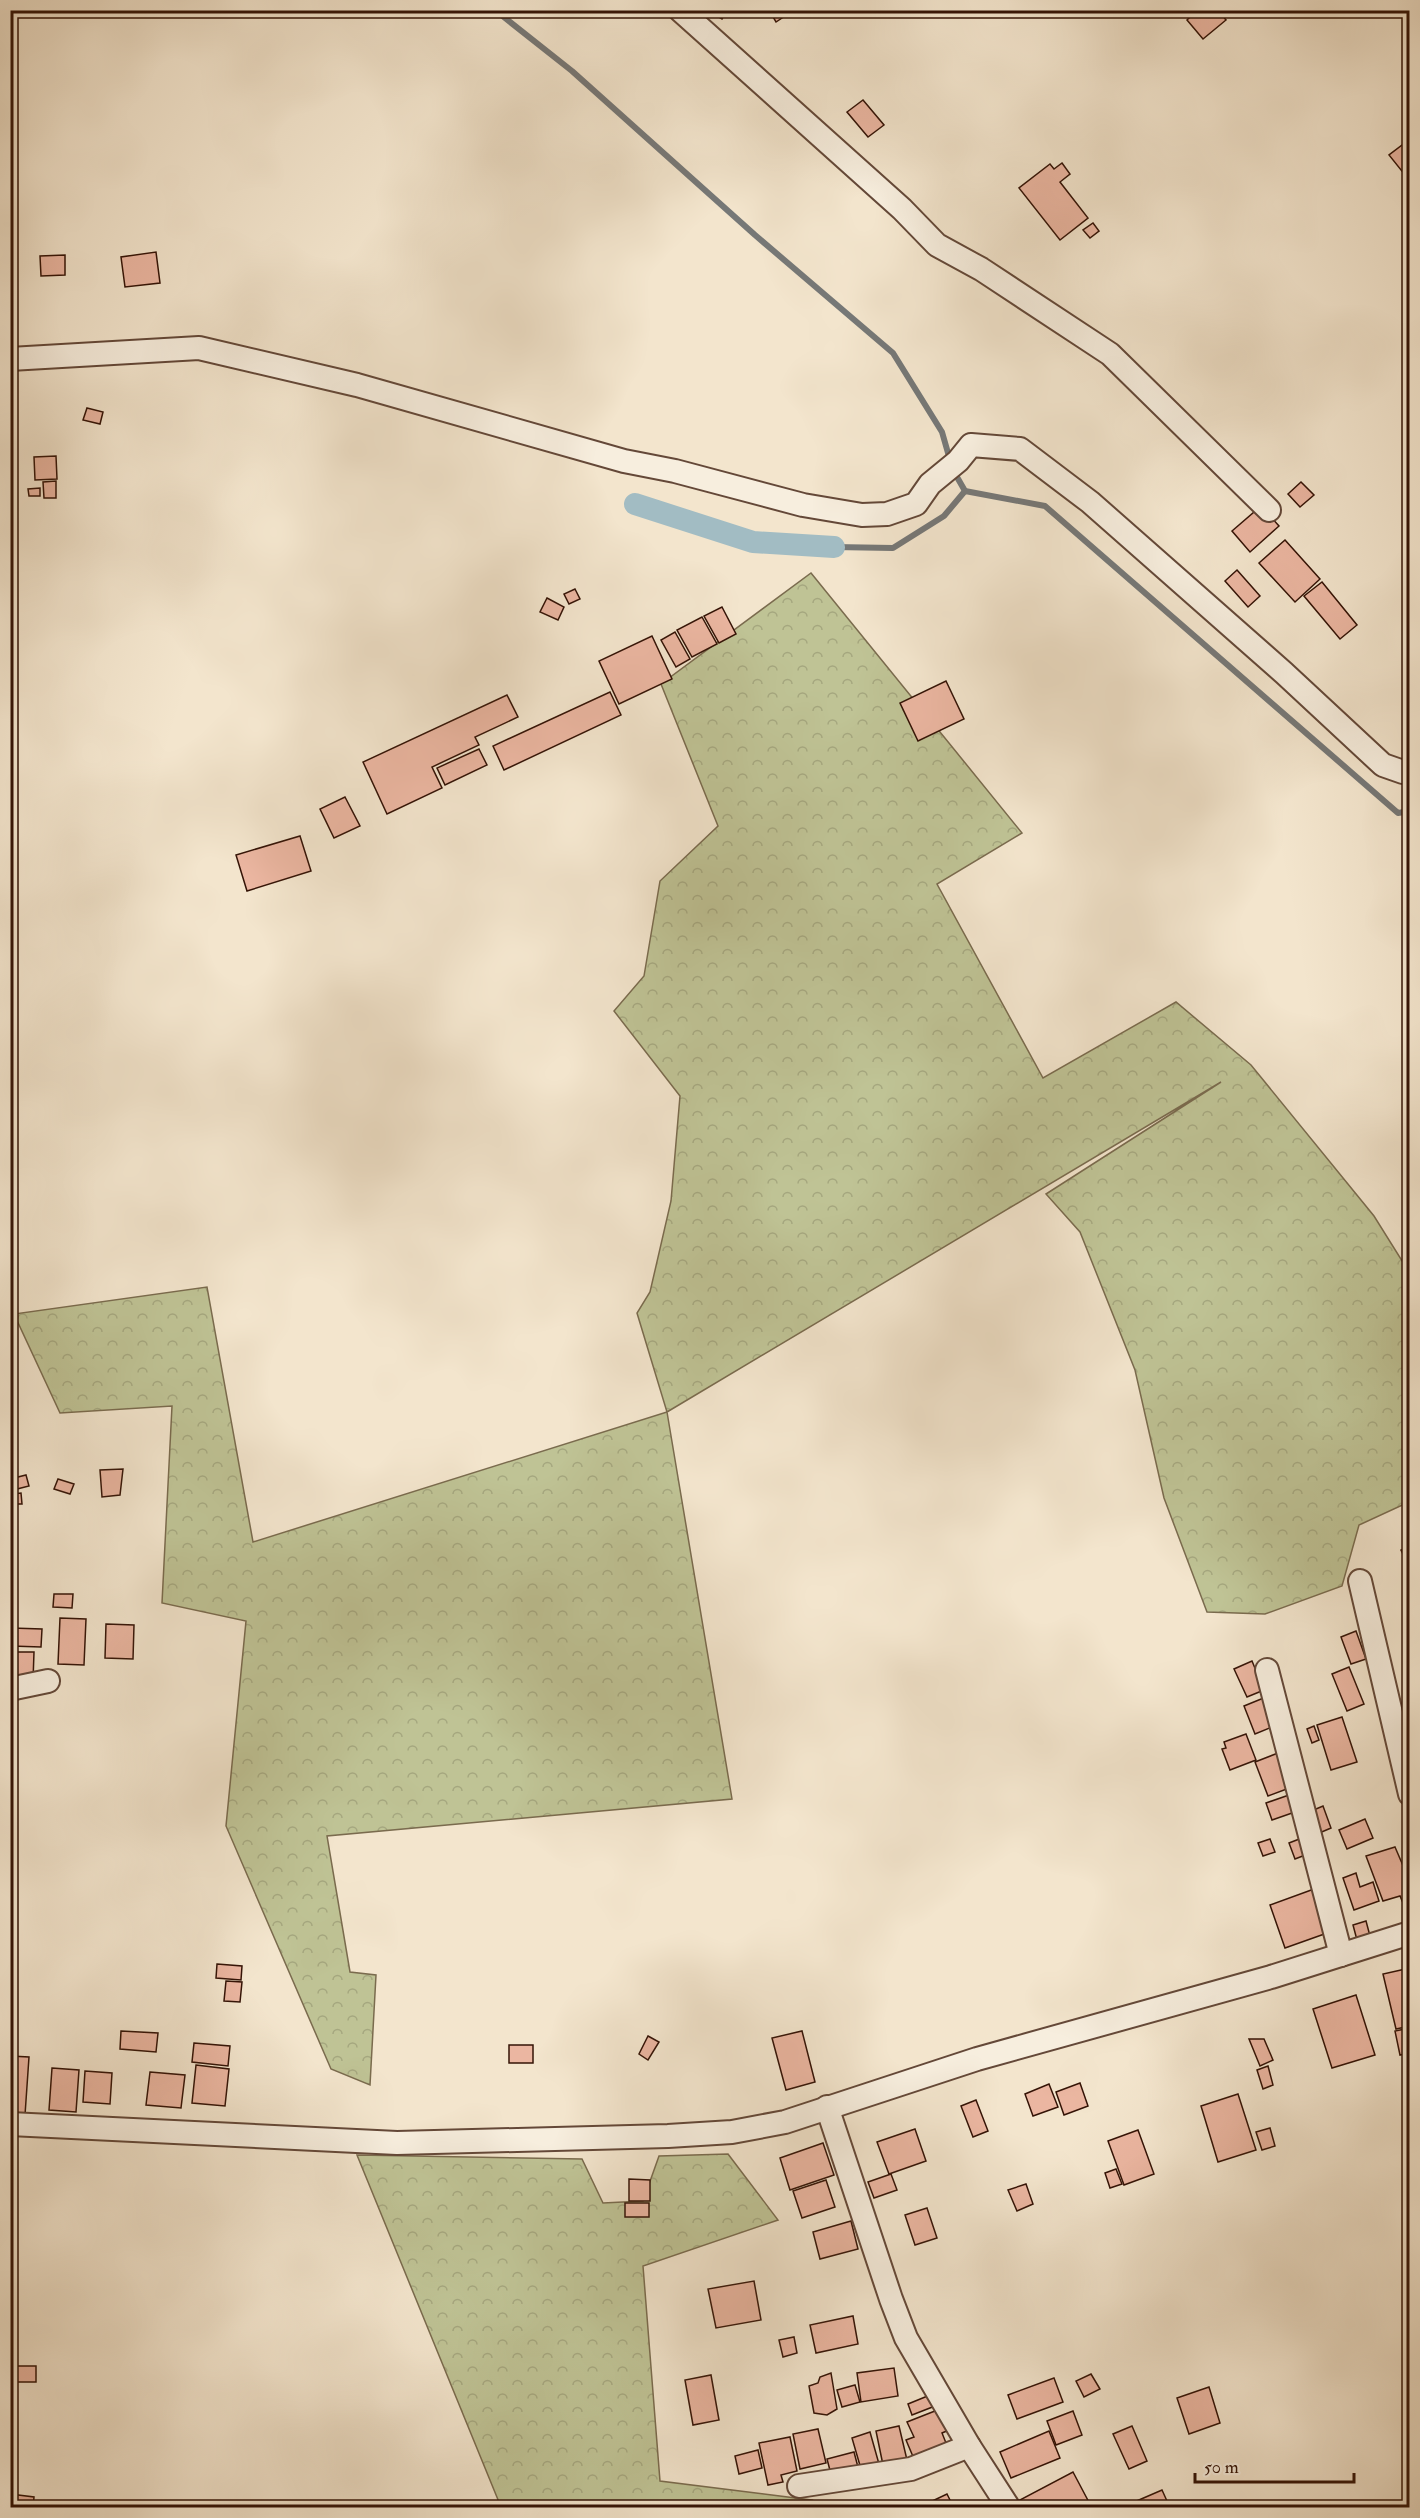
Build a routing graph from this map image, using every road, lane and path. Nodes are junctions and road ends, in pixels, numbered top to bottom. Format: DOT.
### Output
graph roads {
  1 [pos="680,10"];
  2 [pos="10,359"];
  3 [pos="1269,510"];
  4 [pos="1410,772"];
  5 [pos="1360,1581"];
  6 [pos="1267,1670"];
  7 [pos="48,1681"];
  8 [pos="10,1689"];
  9 [pos="1410,1794"];
  10 [pos="1410,1933"];
  11 [pos="1341,1954"];
  12 [pos="827,2107"];
  13 [pos="10,2124"];
  14 [pos="969,2446"];
  15 [pos="799,2486"];
  16 [pos="1010,2508"];
  1 -- 3 [label="street"];
  2 -- 4 [label="street"];
  5 -- 9 [label="street"];
  6 -- 11 [label="street"];
  7 -- 8 [label="street"];
  10 -- 11 [label="street"];
  11 -- 12 [label="street"];
  12 -- 13 [label="street"];
  12 -- 14 [label="street"];
  14 -- 15 [label="street"];
  14 -- 16 [label="street"];
}
